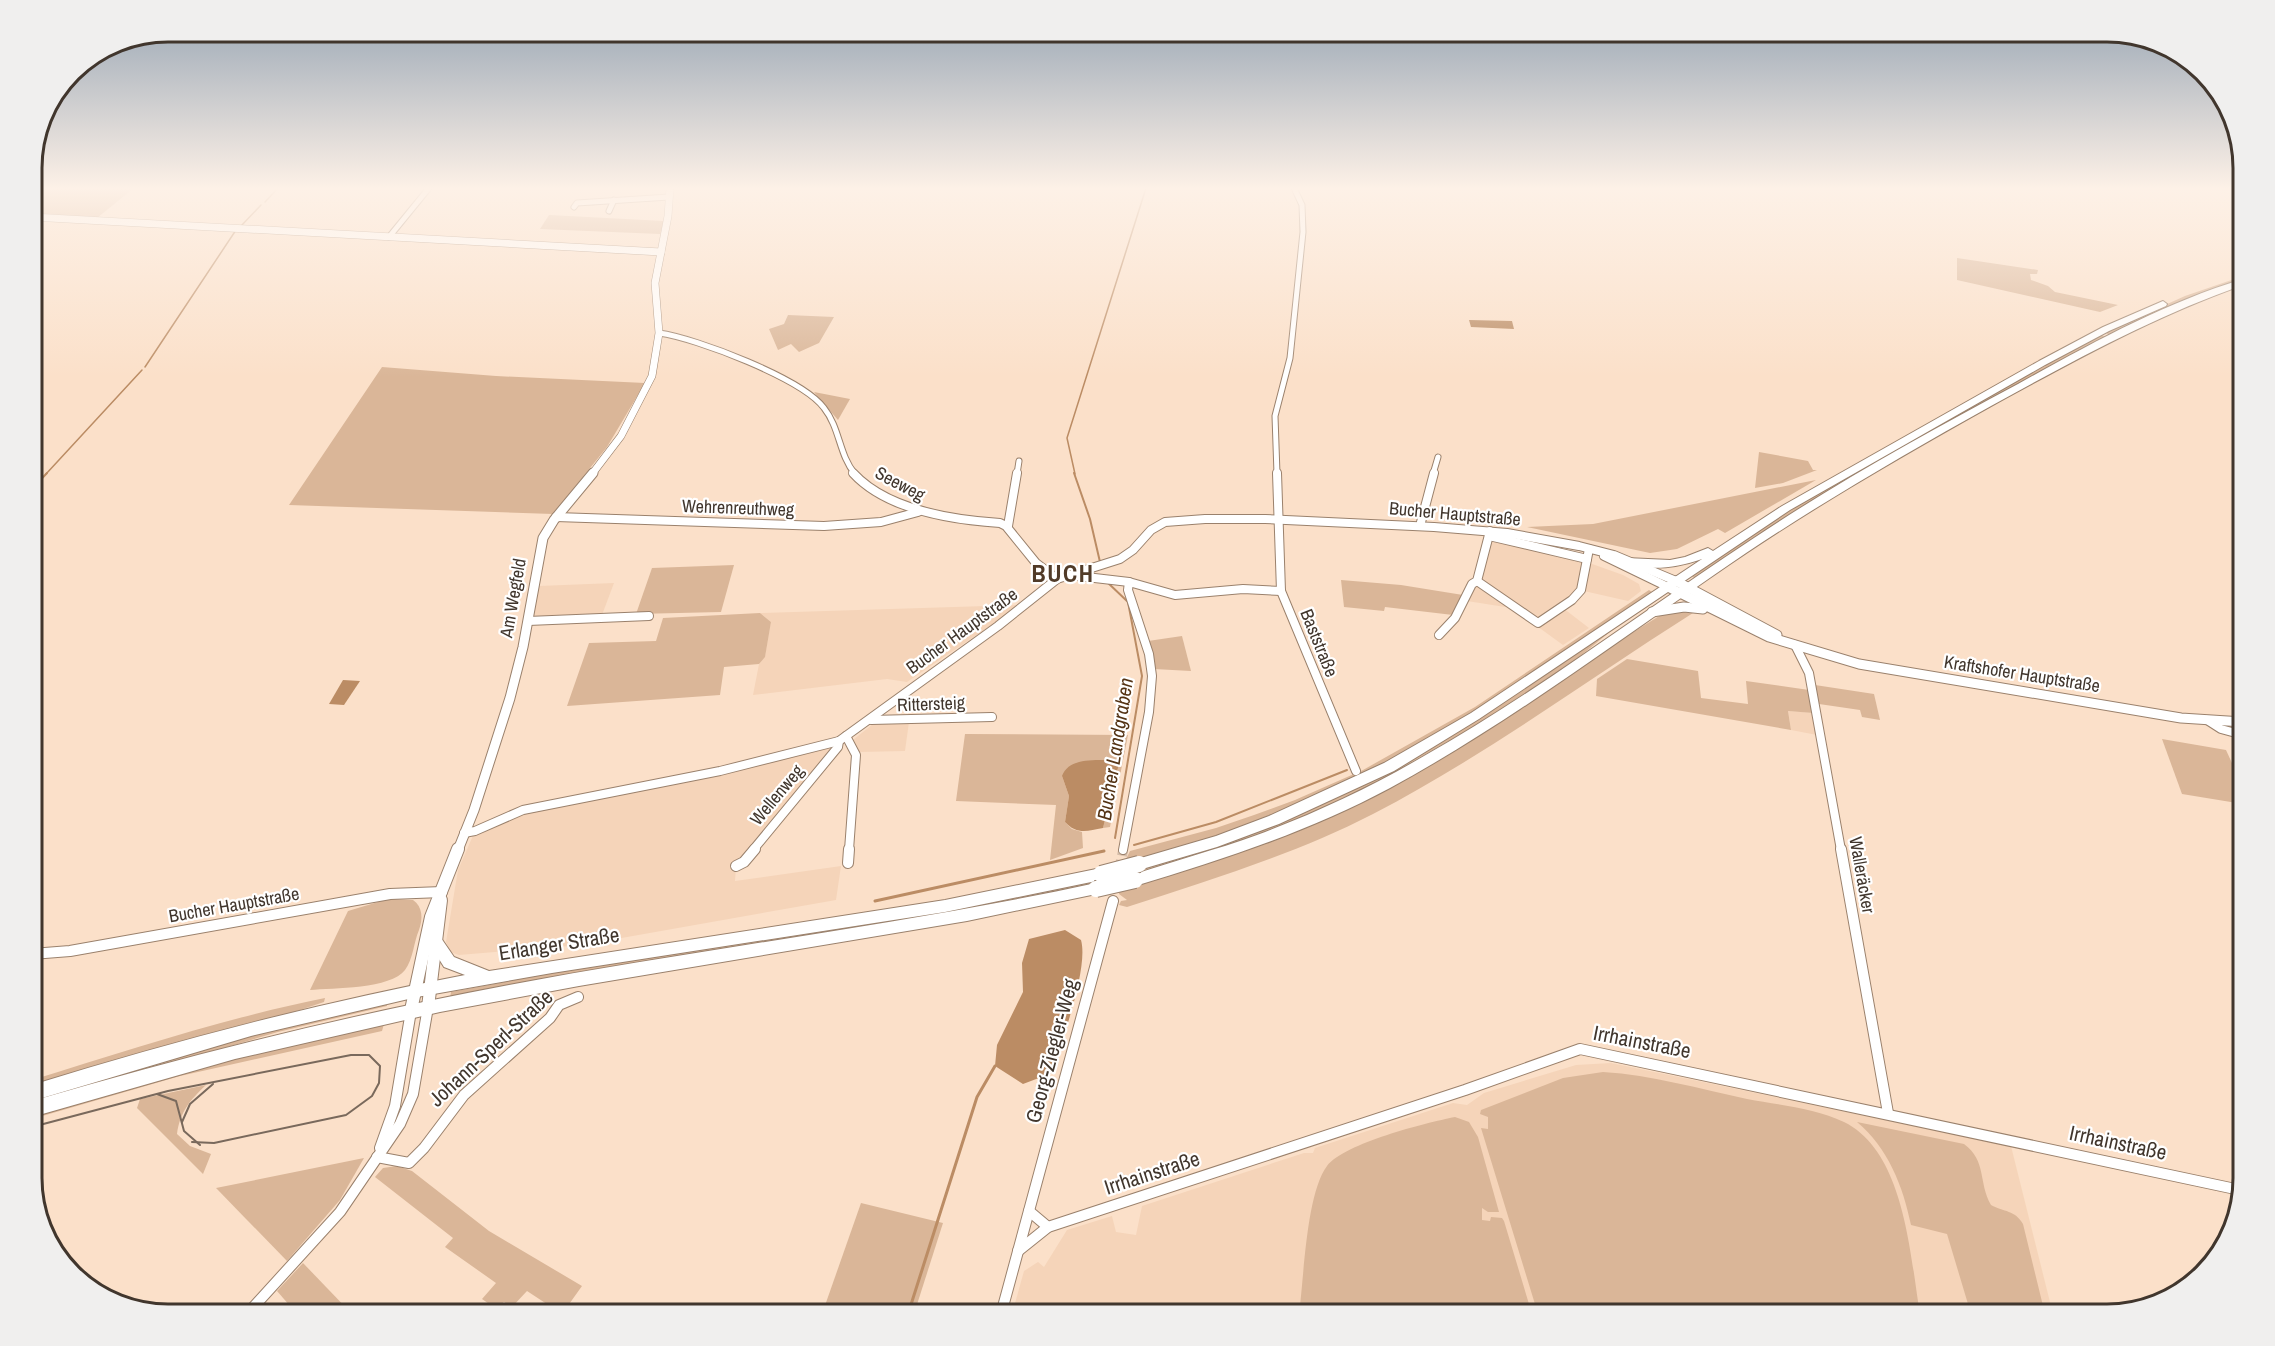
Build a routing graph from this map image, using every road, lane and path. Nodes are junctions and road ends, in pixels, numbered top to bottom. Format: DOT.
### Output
graph roads {
  1 [pos="639,251"];
  2 [pos="1301,251"];
  3 [pos="661,252"];
  4 [pos="2233,278"];
  5 [pos="2233,286"];
  6 [pos="658,333"];
  7 [pos="2101,335"];
  8 [pos="1438,457"];
  9 [pos="1019,461"];
  10 [pos="918,512"];
  11 [pos="556,517"];
  12 [pos="1279,520"];
  13 [pos="1008,525"];
  14 [pos="1420,526"];
  15 [pos="1489,533"];
  16 [pos="1729,546"];
  17 [pos="1589,549"];
  18 [pos="1587,559"];
  19 [pos="1630,561"];
  20 [pos="1068,574"];
  21 [pos="1057,579"];
  22 [pos="1477,581"];
  23 [pos="1129,582"];
  24 [pos="1678,587"];
  25 [pos="1281,591"];
  26 [pos="1714,611"];
  27 [pos="1652,612"];
  28 [pos="649,616"];
  29 [pos="528,621"];
  30 [pos="1439,635"];
  31 [pos="1795,645"];
  32 [pos="992,717"];
  33 [pos="871,720"];
  34 [pos="2206,720"];
  35 [pos="2233,721"];
  36 [pos="2233,732"];
  37 [pos="842,738"];
  38 [pos="1356,771"];
  39 [pos="464,833"];
  40 [pos="1123,851"];
  41 [pos="848,863"];
  42 [pos="736,866"];
  43 [pos="442,892"];
  44 [pos="1113,901"];
  45 [pos="436,943"];
  46 [pos="42,953"];
  47 [pos="489,977"];
  48 [pos="423,989"];
  49 [pos="578,997"];
  50 [pos="428,1007"];
  51 [pos="411,1010"];
  52 [pos="42,1089"];
  53 [pos="42,1106"];
  54 [pos="1888,1113"];
  55 [pos="377,1157"];
  56 [pos="2232,1188"];
  57 [pos="1029,1211"];
  58 [pos="1048,1227"];
  59 [pos="1018,1251"];
  60 [pos="256,1304"];
  61 [pos="1004,1304"];
  1 -- 3 [label="street"];
  2 -- 12 [label="street, Baststraße"];
  3 -- 6 [label="street, Am Wegfeld"];
  4 -- 7 [label="main road"];
  5 -- 7 [label="main road"];
  6 -- 10 [label="street, Seeweg"];
  6 -- 11 [label="street, Am Wegfeld"];
  7 -- 16 [label="main road"];
  7 -- 24 [label="main road"];
  8 -- 14 [label="street"];
  9 -- 13 [label="street"];
  10 -- 11 [label="street, Wehrenreuthweg"];
  10 -- 13 [label="street, Seeweg"];
  11 -- 29 [label="street, Am Wegfeld"];
  12 -- 14 [label="street, Bucher Hauptstraße"];
  12 -- 20 [label="street, Bucher Hauptstraße"];
  12 -- 25 [label="street, Baststraße"];
  13 -- 21 [label="street"];
  14 -- 15 [label="street, Bucher Hauptstraße"];
  15 -- 17 [label="street, Bucher Hauptstraße"];
  15 -- 18 [label="street, Bucher Hauptstraße"];
  15 -- 22 [label="street"];
  16 -- 19 [label="main road"];
  16 -- 24 [label="main road"];
  17 -- 18 [label="street"];
  17 -- 19 [label="street, Bucher Hauptstraße"];
  17 -- 24 [label="street, Bucher Hauptstraße"];
  18 -- 22 [label="street"];
  19 -- 24 [label="street, Bucher Hauptstraße"];
  20 -- 21 [label="street, Bucher Hauptstraße"];
  20 -- 23 [label="street"];
  21 -- 33 [label="street, Bucher Hauptstraße"];
  22 -- 30 [label="street"];
  23 -- 25 [label="street"];
  23 -- 40 [label="street"];
  24 -- 26 [label="street, Kraftshofer Hauptstraße"];
  24 -- 27 [label="main road, Erlanger Straße"];
  24 -- 31 [label="street, Kraftshofer Hauptstraße"];
  24 -- 47 [label="main road, Erlanger Straße, bridge"];
  25 -- 38 [label="street, Baststraße"];
  26 -- 27 [label="street"];
  26 -- 31 [label="street, Kraftshofer Hauptstraße"];
  27 -- 50 [label="main road, Erlanger Straße, bridge"];
  28 -- 29 [label="street"];
  29 -- 39 [label="street, Am Wegfeld"];
  31 -- 34 [label="street, Kraftshofer Hauptstraße"];
  31 -- 54 [label="street, Walleräcker"];
  32 -- 33 [label="street, Rittersteig"];
  33 -- 37 [label="street, Bucher Hauptstraße"];
  34 -- 35 [label="street"];
  34 -- 36 [label="street, Kraftshofer Hauptstraße"];
  37 -- 39 [label="street, Bucher Hauptstraße"];
  37 -- 41 [label="street"];
  37 -- 42 [label="street, Wellenweg"];
  39 -- 43 [label="street, Am Wegfeld"];
  43 -- 45 [label="street, Am Wegfeld"];
  43 -- 46 [label="street, Bucher Hauptstraße"];
  43 -- 48 [label="street, Am Wegfeld"];
  44 -- 57 [label="street, Georg-Ziegler-Weg"];
  45 -- 47 [label="main road"];
  45 -- 48 [label="street, Am Wegfeld"];
  47 -- 48 [label="main road, Erlanger Straße"];
  48 -- 50 [label="street, Am Wegfeld"];
  48 -- 51 [label="street, Johann-Sperl-Straße"];
  48 -- 52 [label="main road, Erlanger Straße"];
  49 -- 55 [label="street, Johann-Sperl-Straße"];
  50 -- 51 [label="main road, Erlanger Straße"];
  50 -- 55 [label="street, Johann-Sperl-Straße"];
  51 -- 53 [label="main road, Erlanger Straße"];
  51 -- 55 [label="street, Johann-Sperl-Straße"];
  54 -- 56 [label="street, Irrhainstraße"];
  54 -- 58 [label="street, Irrhainstraße"];
  55 -- 60 [label="street, Johann-Sperl-Straße"];
  57 -- 58 [label="street"];
  57 -- 59 [label="street, Georg-Ziegler-Weg"];
  58 -- 59 [label="street, Irrhainstraße"];
  59 -- 61 [label="street"];
}
